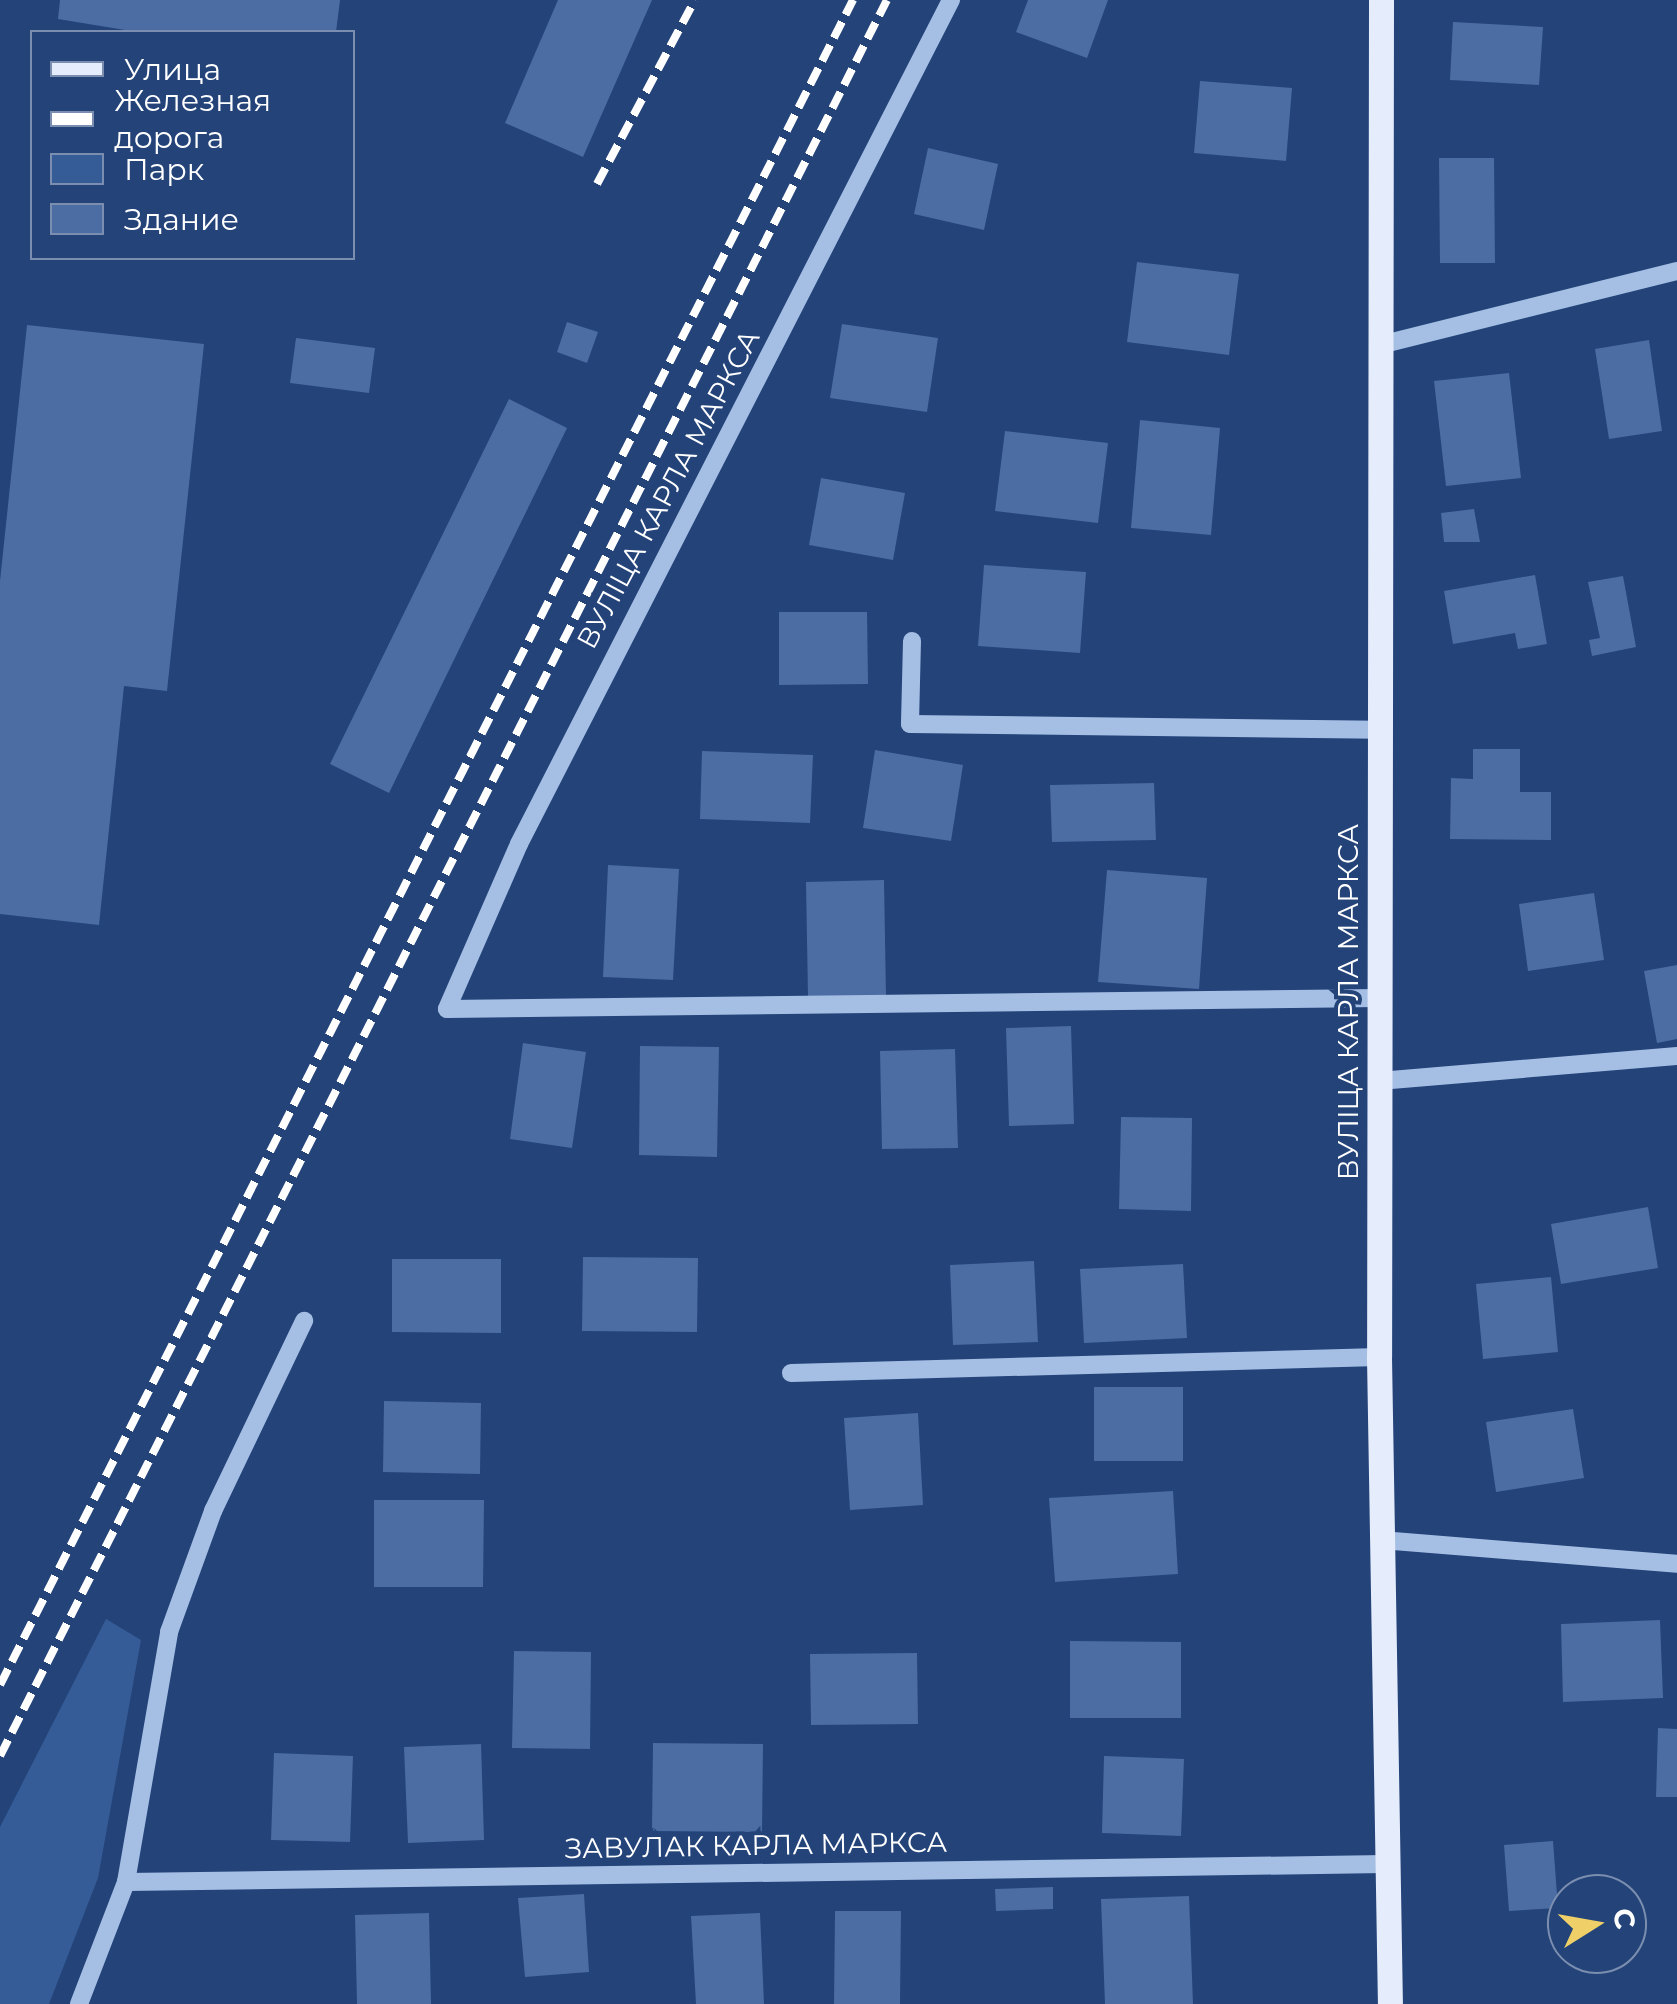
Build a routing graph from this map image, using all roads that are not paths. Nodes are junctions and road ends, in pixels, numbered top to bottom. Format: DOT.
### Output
graph roads {
  1 [pos="951,0"];
  2 [pos="1381,0"];
  3 [pos="1677,270"];
  4 [pos="1380,345"];
  5 [pos="912,641"];
  6 [pos="1377,730"];
  7 [pos="1378,998"];
  8 [pos="1677,1056"];
  9 [pos="1379,1080"];
  10 [pos="304,1321"];
  11 [pos="1379,1357"];
  12 [pos="791,1373"];
  13 [pos="1381,1540"];
  14 [pos="1677,1564"];
  15 [pos="1386,1864"];
  16 [pos="126,1882"];
  17 [pos="80,2004"];
  18 [pos="1390,2004"];
  1 -- 7 [label="street, ВУЛІЦА КАРЛА МАРКСА"];
  2 -- 4 [label="main road, ВУЛІЦА КАРЛА МАРКСА"];
  3 -- 4 [label="street"];
  4 -- 6 [label="main road, ВУЛІЦА КАРЛА МАРКСА"];
  5 -- 6 [label="street"];
  6 -- 7 [label="main road, ВУЛІЦА КАРЛА МАРКСА"];
  7 -- 9 [label="main road, ВУЛІЦА КАРЛА МАРКСА"];
  8 -- 9 [label="street"];
  9 -- 11 [label="main road, ВУЛІЦА КАРЛА МАРКСА"];
  10 -- 16 [label="street"];
  11 -- 12 [label="street"];
  11 -- 13 [label="main road, ВУЛІЦА КАРЛА МАРКСА"];
  13 -- 14 [label="street"];
  13 -- 15 [label="main road, ВУЛІЦА КАРЛА МАРКСА"];
  15 -- 16 [label="street, ЗАВУЛАК КАРЛА МАРКСА"];
  15 -- 18 [label="main road, ВУЛІЦА КАРЛА МАРКСА"];
  16 -- 17 [label="street"];
}
